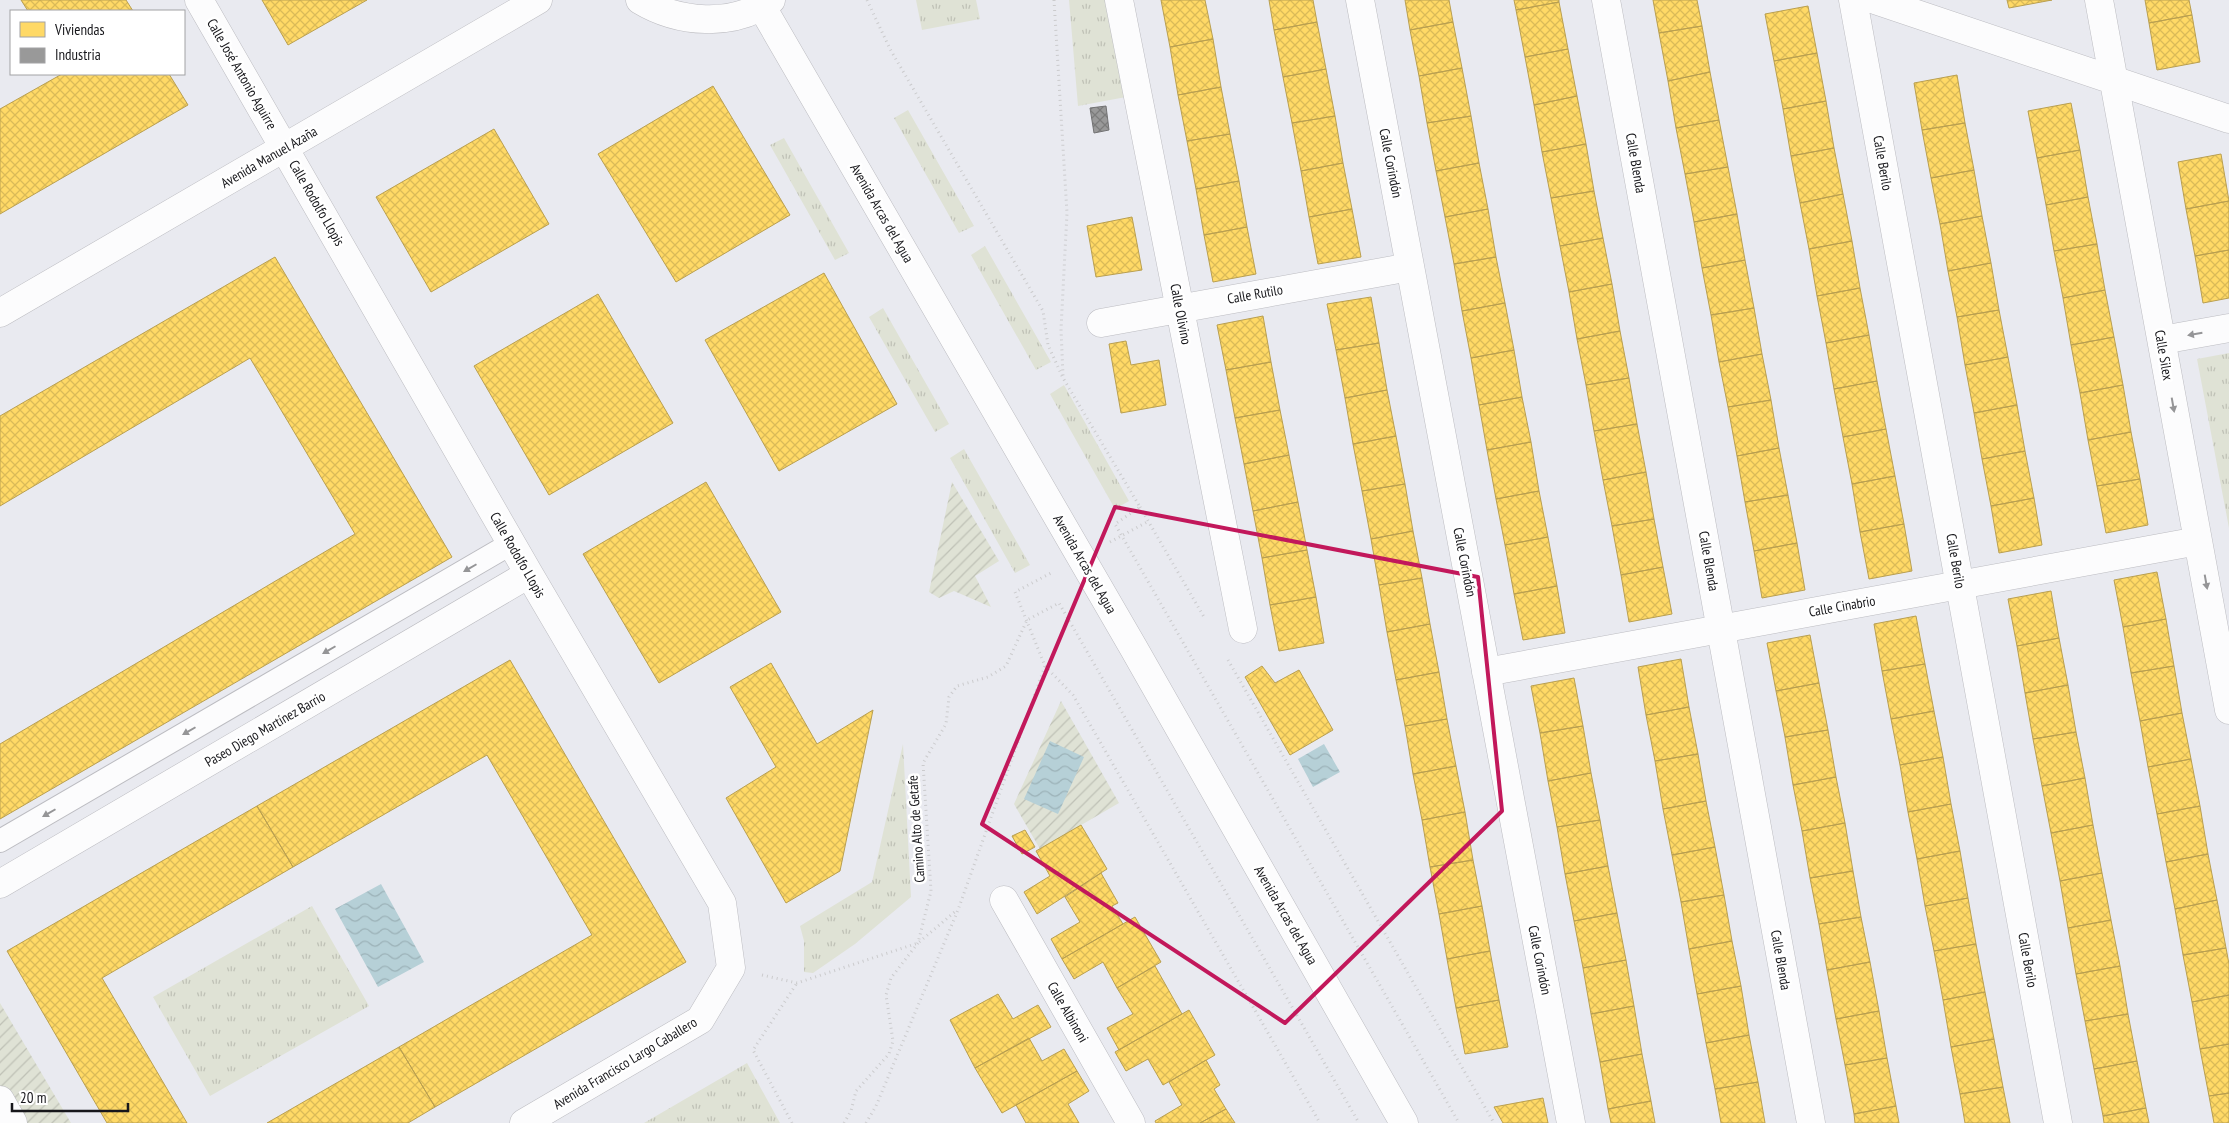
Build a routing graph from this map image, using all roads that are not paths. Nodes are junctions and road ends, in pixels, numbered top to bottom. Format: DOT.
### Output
graph roads {
  1 [pos="199,0"];
  2 [pos="538,0"];
  3 [pos="640,0"];
  4 [pos="1119,0"];
  5 [pos="1360,0"];
  6 [pos="1606,0"];
  7 [pos="1852,0"];
  8 [pos="1875,0"];
  9 [pos="2099,0"];
  10 [pos="766,3"];
  11 [pos="2114,81"];
  12 [pos="2229,119"];
  13 [pos="285,147"];
  14 [pos="1410,267"];
  15 [pos="1179,308"];
  16 [pos="0,313"];
  17 [pos="1100,323"];
  18 [pos="2229,328"];
  19 [pos="2162,340"];
  20 [pos="2198,541"];
  21 [pos="512,543"];
  22 [pos="529,574"];
  23 [pos="1960,585"];
  24 [pos="1243,629"];
  25 [pos="1721,629"];
  26 [pos="1486,672"];
  27 [pos="2229,710"];
  28 [pos="0,841"];
  29 [pos="0,884"];
  30 [pos="1004,900"];
  31 [pos="731,968"];
  32 [pos="0,1100"];
  33 [pos="13,1123"];
  34 [pos="524,1123"];
  35 [pos="1131,1123"];
  36 [pos="1404,1123"];
  37 [pos="1571,1123"];
  38 [pos="1811,1123"];
  39 [pos="2058,1123"];
  1 -- 13 [label="street, Calle José Antonio Aguirre"];
  2 -- 13 [label="street, Avenida Manuel Azaña"];
  3 -- 10 [label="street"];
  4 -- 15 [label="street, Calle Olivino"];
  5 -- 14 [label="street, Calle Corindón"];
  6 -- 25 [label="street, Calle Blenda"];
  7 -- 23 [label="street, Calle Berilo"];
  8 -- 11 [label="street"];
  9 -- 11 [label="street, Calle Silex"];
  10 -- 36 [label="street, Avenida Arcas del Agua"];
  11 -- 12 [label="street"];
  11 -- 19 [label="street, Calle Silex"];
  13 -- 16 [label="street, Avenida Manuel Azaña"];
  13 -- 21 [label="street, Calle Rodolfo Llopis"];
  14 -- 15 [label="street, Calle Rutilo"];
  14 -- 26 [label="street, Calle Corindón"];
  15 -- 17 [label="street, Calle Rutilo"];
  15 -- 24 [label="street, Calle Olivino"];
  18 -- 19 [label="street, one-way"];
  19 -- 20 [label="street, Calle Silex, one-way"];
  20 -- 23 [label="street, Calle Cinabrio"];
  20 -- 27 [label="street, Calle Silex, one-way"];
  21 -- 22 [label="street, Calle Rodolfo Llopis"];
  21 -- 28 [label="lane, one-way"];
  22 -- 29 [label="street, Paseo Diego Martínez Barrio"];
  22 -- 31 [label="street, Calle Rodolfo Llopis"];
  23 -- 25 [label="street, Calle Cinabrio"];
  23 -- 39 [label="street, Calle Berilo"];
  25 -- 26 [label="street, Calle Cinabrio"];
  25 -- 38 [label="street, Calle Blenda"];
  26 -- 37 [label="street, Calle Corindón"];
  30 -- 35 [label="street, Calle Albinoni"];
  31 -- 34 [label="street, Avenida Francisco Largo Caballero"];
  32 -- 33 [label="street"];
}
